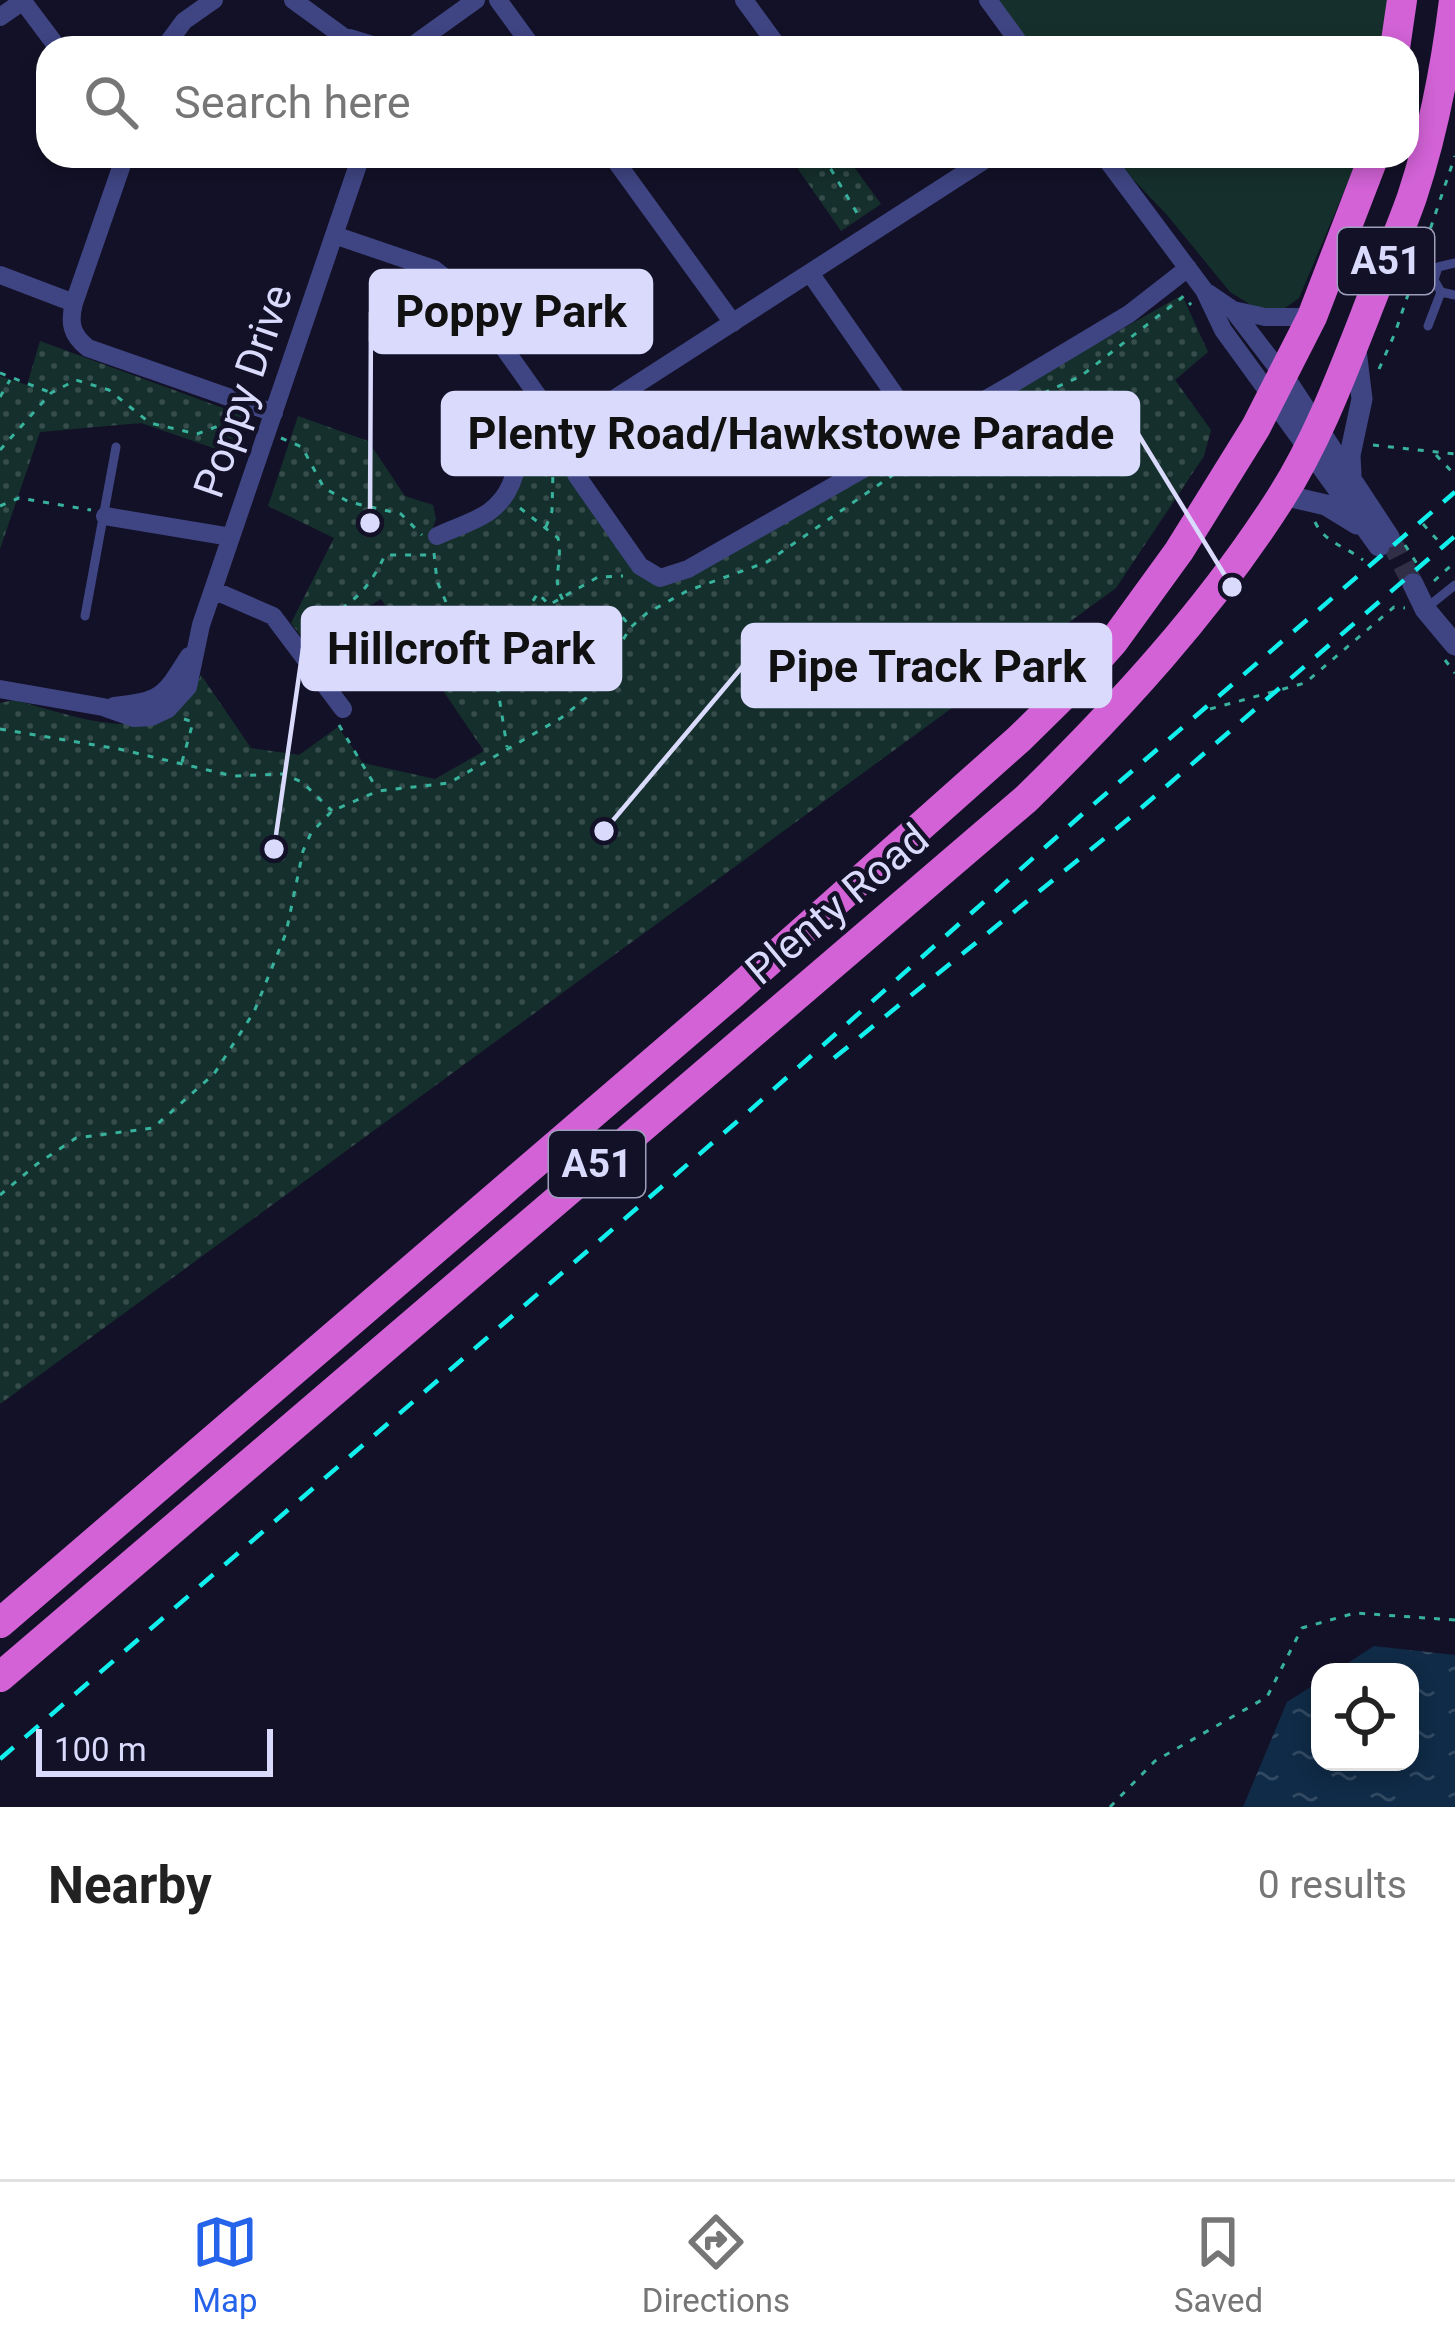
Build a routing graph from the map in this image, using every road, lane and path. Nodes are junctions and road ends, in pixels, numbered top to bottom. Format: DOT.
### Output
graph roads {
  1 [pos="22,0"];
  2 [pos="214,0"];
  3 [pos="293,0"];
  4 [pos="476,0"];
  5 [pos="498,0"];
  6 [pos="744,0"];
  7 [pos="988,0"];
  8 [pos="1402,0"];
  9 [pos="1454,0"];
  10 [pos="0,17"];
  11 [pos="449,20"];
  12 [pos="49,36"];
  13 [pos="171,36"];
  14 [pos="344,36"];
  15 [pos="426,36"];
  16 [pos="440,36"];
  17 [pos="524,36"];
  18 [pos="770,36"];
  19 [pos="1015,36"];
  20 [pos="1397,36"];
  21 [pos="1455,156"];
  22 [pos="121,168"];
  23 [pos="357,168"];
  24 [pos="621,168"];
  25 [pos="830,168"];
  26 [pos="972,168"];
  27 [pos="1112,168"];
  28 [pos="1369,168"];
  29 [pos="861,219"];
  30 [pos="334,235"];
  31 [pos="1455,263"];
  32 [pos="1188,268"];
  33 [pos="810,273"];
  34 [pos="0,275"];
  35 [pos="1441,292"];
  36 [pos="1194,293"];
  37 [pos="1455,295"];
  38 [pos="74,303"];
  39 [pos="1233,310"];
  40 [pos="1312,317"];
  41 [pos="733,323"];
  42 [pos="1428,326"];
  43 [pos="1355,341"];
  44 [pos="0,374"];
  45 [pos="1377,375"];
  46 [pos="11,377"];
  47 [pos="1276,385"];
  48 [pos="51,393"];
  49 [pos="0,397"];
  50 [pos="274,413"];
  51 [pos="982,422"];
  52 [pos="554,427"];
  53 [pos="267,434"];
  54 [pos="922,434"];
  55 [pos="1355,434"];
  56 [pos="1313,435"];
  57 [pos="116,447"];
  58 [pos="0,450"];
  59 [pos="1434,452"];
  60 [pos="1455,454"];
  61 [pos="911,463"];
  62 [pos="1351,474"];
  63 [pos="1455,476"];
  64 [pos="1283,495"];
  65 [pos="504,496"];
  66 [pos="0,506"];
  67 [pos="105,514"];
  68 [pos="1312,514"];
  69 [pos="1423,524"];
  70 [pos="232,537"];
  71 [pos="432,544"];
  72 [pos="1441,544"];
  73 [pos="1376,545"];
  74 [pos="1455,562"];
  75 [pos="640,566"];
  76 [pos="1455,584"];
  77 [pos="213,590"];
  78 [pos="1416,595"];
  79 [pos="562,600"];
  80 [pos="85,616"];
  81 [pos="631,627"];
  82 [pos="291,636"];
  83 [pos="1455,645"];
  84 [pos="494,678"];
  85 [pos="0,689"];
  86 [pos="164,703"];
  87 [pos="1210,709"];
  88 [pos="340,713"];
  89 [pos="0,729"];
  90 [pos="508,749"];
  91 [pos="181,764"];
  92 [pos="378,791"];
  93 [pos="332,811"];
  94 [pos="0,1196"];
  95 [pos="1455,1620"];
  96 [pos="0,1623"];
  97 [pos="0,1677"];
  98 [pos="1109,1807"];
  1 -- 10 [label="street"];
  1 -- 12 [label="street"];
  2 -- 13 [label="street"];
  3 -- 14 [label="street"];
  4 -- 11 [label="street"];
  5 -- 17 [label="street"];
  6 -- 18 [label="street"];
  7 -- 19 [label="street"];
  8 -- 20 [label="highway"];
  9 -- 43 [label="highway, Plenty Road / A51"];
  11 -- 15 [label="street"];
  11 -- 16 [label="street"];
  21 -- 45 [label="path"];
  22 -- 38 [label="street"];
  23 -- 30 [label="street, Poppy Drive"];
  24 -- 41 [label="street"];
  25 -- 29 [label="path"];
  26 -- 33 [label="street"];
  27 -- 32 [label="street"];
  28 -- 40 [label="highway, Plenty Road / A51"];
  30 -- 50 [label="street, Poppy Drive"];
  30 -- 52 [label="street"];
  31 -- 35 [label="lane"];
  32 -- 36 [label="street"];
  32 -- 54 [label="street"];
  33 -- 41 [label="street"];
  33 -- 54 [label="street"];
  34 -- 38 [label="street"];
  35 -- 37 [label="lane"];
  35 -- 42 [label="lane"];
  36 -- 39 [label="street"];
  36 -- 47 [label="street"];
  36 -- 51 [label="path"];
  38 -- 50 [label="street"];
  39 -- 40 [label="street"];
  39 -- 47 [label="street"];
  40 -- 47 [label="highway, Plenty Road / A51"];
  41 -- 52 [label="street"];
  43 -- 55 [label="street"];
  43 -- 56 [label="highway, Plenty Road / A51"];
  44 -- 46 [label="path"];
  46 -- 48 [label="path"];
  46 -- 49 [label="path"];
  47 -- 56 [label="street"];
  47 -- 96 [label="highway, Plenty Road / A51"];
  48 -- 53 [label="path"];
  48 -- 58 [label="path"];
  50 -- 53 [label="street, Poppy Drive"];
  52 -- 65 [label="street"];
  52 -- 75 [label="street"];
  53 -- 70 [label="street, Poppy Drive"];
  53 -- 71 [label="path"];
  54 -- 75 [label="street"];
  55 -- 59 [label="path"];
  55 -- 62 [label="street"];
  56 -- 62 [label="street"];
  56 -- 64 [label="highway, Plenty Road / A51"];
  56 -- 73 [label="street"];
  57 -- 67 [label="lane"];
  59 -- 60 [label="path"];
  59 -- 63 [label="path"];
  61 -- 81 [label="path"];
  62 -- 73 [label="street"];
  64 -- 73 [label="street"];
  64 -- 97 [label="highway, Plenty Road / A51"];
  65 -- 71 [label="street"];
  65 -- 79 [label="path"];
  66 -- 67 [label="path"];
  67 -- 70 [label="street"];
  67 -- 80 [label="lane"];
  68 -- 73 [label="path"];
  69 -- 72 [label="path"];
  70 -- 77 [label="street, Poppy Drive"];
  71 -- 82 [label="path"];
  71 -- 84 [label="path"];
  74 -- 78 [label="path"];
  75 -- 79 [label="path"];
  76 -- 78 [label="lane"];
  77 -- 82 [label="street"];
  77 -- 86 [label="street, Poppy Drive"];
  78 -- 83 [label="street"];
  78 -- 87 [label="path"];
  79 -- 81 [label="path"];
  79 -- 84 [label="path"];
  81 -- 90 [label="path"];
  82 -- 88 [label="street"];
  84 -- 90 [label="path"];
  85 -- 86 [label="street"];
  86 -- 91 [label="path"];
  88 -- 92 [label="path"];
  89 -- 91 [label="path"];
  90 -- 92 [label="path"];
  91 -- 93 [label="path"];
  92 -- 93 [label="path"];
  93 -- 94 [label="path"];
  95 -- 98 [label="path"];
}
